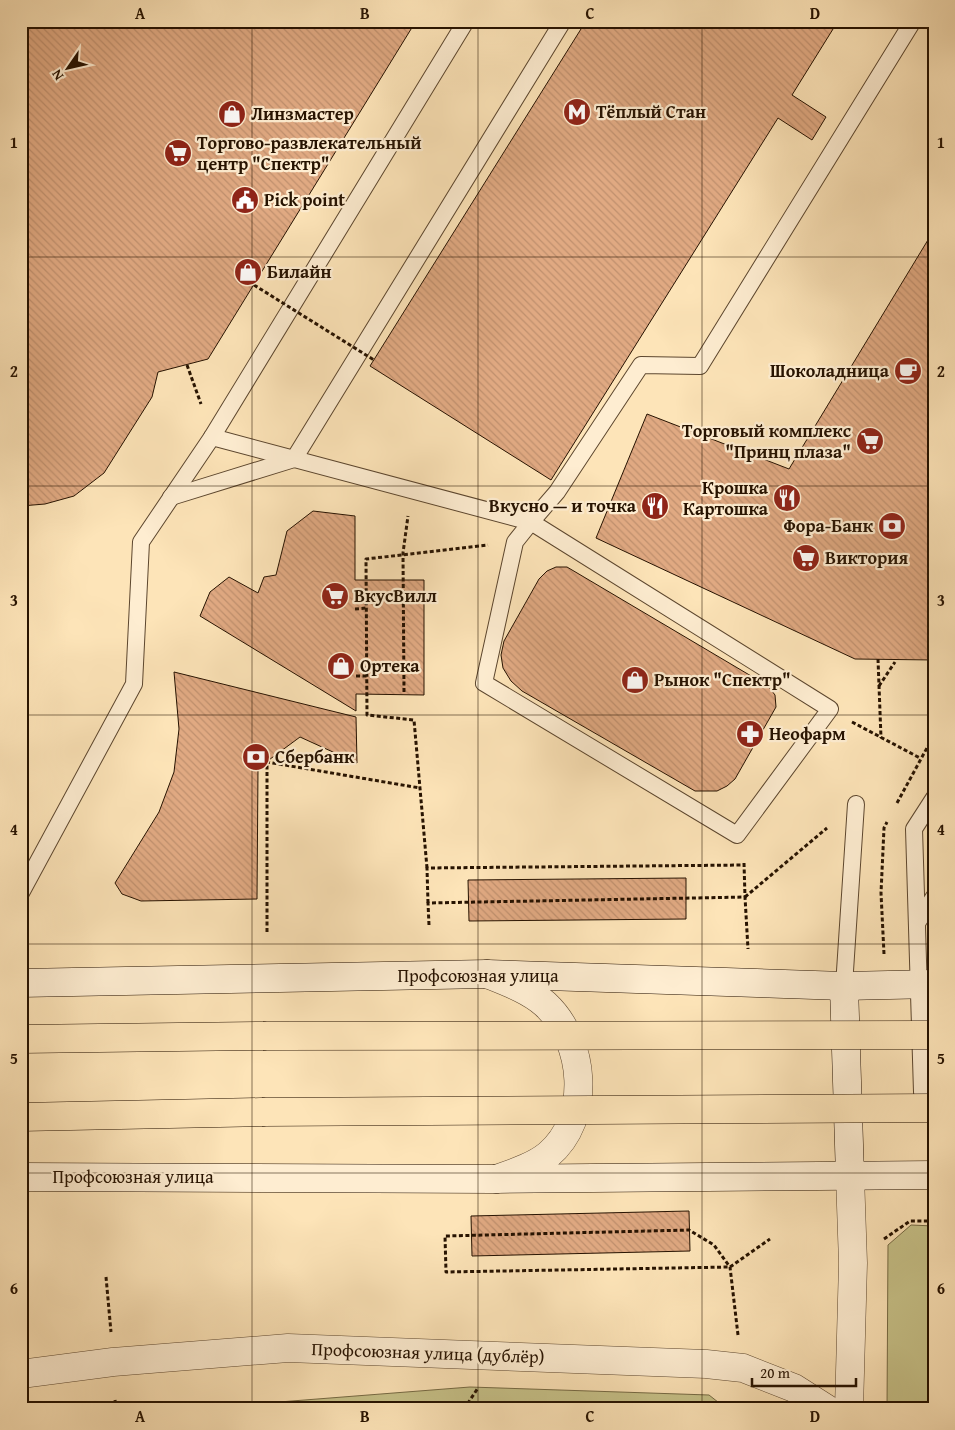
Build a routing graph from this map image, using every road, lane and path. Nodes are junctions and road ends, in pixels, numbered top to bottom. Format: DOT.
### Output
graph roads {
  1 [pos="466,21"];
  2 [pos="563,21"];
  3 [pos="913,21"];
  4 [pos="254,285"];
  5 [pos="374,360"];
  6 [pos="187,365"];
  7 [pos="212,437"];
  8 [pos="294,459"];
  9 [pos="411,491"];
  10 [pos="171,497"];
  11 [pos="531,522"];
  12 [pos="515,542"];
  13 [pos="402,553"];
  14 [pos="366,608"];
  15 [pos="355,610"];
  16 [pos="878,659"];
  17 [pos="895,662"];
  18 [pos="356,676"];
  19 [pos="367,676"];
  20 [pos="879,686"];
  21 [pos="404,692"];
  22 [pos="830,710"];
  23 [pos="881,738"];
  24 [pos="920,758"];
  25 [pos="420,788"];
  26 [pos="934,798"];
  27 [pos="856,804"];
  28 [pos="737,835"];
  29 [pos="744,865"];
  30 [pos="427,868"];
  31 [pos="21,893"];
  32 [pos="745,897"];
  33 [pos="934,897"];
  34 [pos="428,903"];
  35 [pos="917,923"];
  36 [pos="429,925"];
  37 [pos="266,932"];
  38 [pos="748,950"];
  39 [pos="487,974"];
  40 [pos="21,983"];
  41 [pos="926,984"];
  42 [pos="844,986"];
  43 [pos="934,1035"];
  44 [pos="21,1039"];
  45 [pos="934,1108"];
  46 [pos="21,1117"];
  47 [pos="934,1118"];
  48 [pos="934,1175"];
  49 [pos="850,1176"];
  50 [pos="21,1177"];
  51 [pos="494,1179"];
  52 [pos="934,1221"];
  53 [pos="770,1239"];
  54 [pos="884,1239"];
  55 [pos="730,1267"];
  56 [pos="106,1277"];
  57 [pos="111,1337"];
  58 [pos="738,1339"];
  59 [pos="21,1374"];
  60 [pos="482,1383"];
  61 [pos="115,1400"];
  62 [pos="116,1409"];
  63 [pos="464,1409"];
  64 [pos="827,1409"];
  65 [pos="849,1409"];
  1 -- 7 [label="lane"];
  2 -- 8 [label="lane"];
  3 -- 11 [label="lane"];
  4 -- 5 [label="path, bridge"];
  6 -- 7 [label="path"];
  7 -- 8 [label="lane"];
  7 -- 10 [label="lane"];
  8 -- 9 [label="lane"];
  8 -- 10 [label="lane"];
  9 -- 11 [label="lane"];
  9 -- 13 [label="path"];
  10 -- 31 [label="lane"];
  11 -- 12 [label="lane"];
  11 -- 22 [label="lane"];
  12 -- 13 [label="path"];
  12 -- 28 [label="lane"];
  13 -- 14 [label="path"];
  13 -- 21 [label="path"];
  14 -- 15 [label="path"];
  14 -- 19 [label="path"];
  16 -- 20 [label="path"];
  17 -- 20 [label="path"];
  18 -- 19 [label="path"];
  19 -- 25 [label="path"];
  20 -- 23 [label="path"];
  22 -- 23 [label="path"];
  22 -- 28 [label="lane"];
  23 -- 24 [label="path"];
  25 -- 30 [label="path"];
  25 -- 37 [label="path"];
  26 -- 35 [label="lane"];
  27 -- 32 [label="path"];
  27 -- 42 [label="lane"];
  28 -- 29 [label="path"];
  29 -- 30 [label="path"];
  29 -- 32 [label="path"];
  30 -- 34 [label="path"];
  32 -- 34 [label="path"];
  32 -- 38 [label="path"];
  33 -- 35 [label="lane"];
  34 -- 36 [label="path"];
  35 -- 41 [label="lane"];
  39 -- 40 [label="main road, Профсоюзная улица"];
  39 -- 42 [label="main road, Профсоюзная улица"];
  39 -- 51 [label="main road"];
  41 -- 42 [label="main road, Профсоюзная улица"];
  41 -- 47 [label="lane"];
  42 -- 49 [label="main road"];
  43 -- 44 [label="main road, bridge"];
  45 -- 46 [label="main road, bridge"];
  48 -- 49 [label="main road, Профсоюзная улица"];
  49 -- 51 [label="main road, Профсоюзная улица"];
  49 -- 65 [label="main road"];
  50 -- 51 [label="main road, Профсоюзная улица"];
  52 -- 54 [label="path"];
  53 -- 55 [label="path"];
  55 -- 55 [label="path"];
  55 -- 58 [label="path"];
  56 -- 57 [label="path"];
  59 -- 64 [label="main road, Профсоюзная улица (дублёр)"];
  60 -- 63 [label="path"];
  61 -- 62 [label="path"];
}
